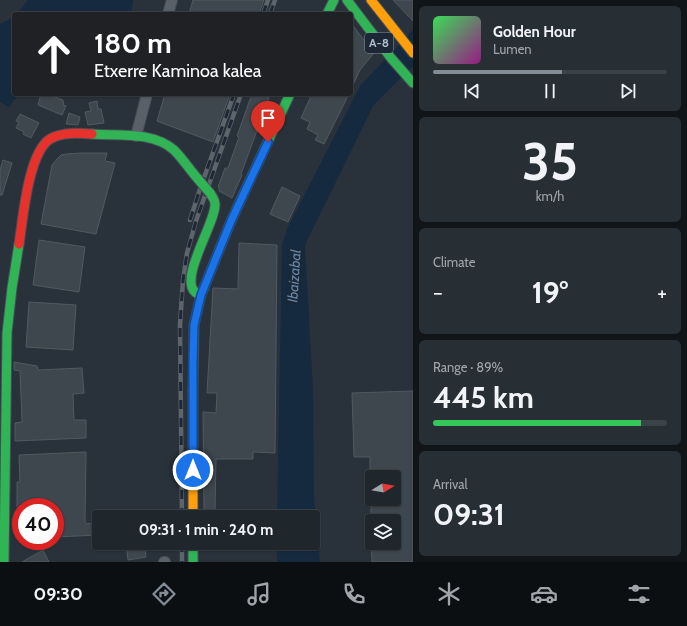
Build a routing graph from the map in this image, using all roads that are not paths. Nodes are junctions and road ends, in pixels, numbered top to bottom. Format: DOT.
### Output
graph roads {
  1 [pos="172,0"];
  2 [pos="334,0"];
  3 [pos="347,0"];
  4 [pos="371,0"];
  5 [pos="169,12"];
  6 [pos="328,12"];
  7 [pos="413,53"];
  8 [pos="413,83"];
  9 [pos="146,96"];
  10 [pos="289,96"];
  11 [pos="136,136"];
  12 [pos="201,295"];
  13 [pos="193,510"];
  14 [pos="193,550"];
  15 [pos="4,562"];
  16 [pos="193,562"];
  1 -- 5 [label="street"];
  2 -- 6 [label="main road"];
  3 -- 8 [label="main road, A-8"];
  4 -- 7 [label="main road, A-8"];
  9 -- 11 [label="street"];
  10 -- 12 [label="main road"];
  11 -- 12 [label="main road, bridge"];
  11 -- 15 [label="main road"];
  12 -- 13 [label="main road"];
  14 -- 16 [label="main road"];
}
